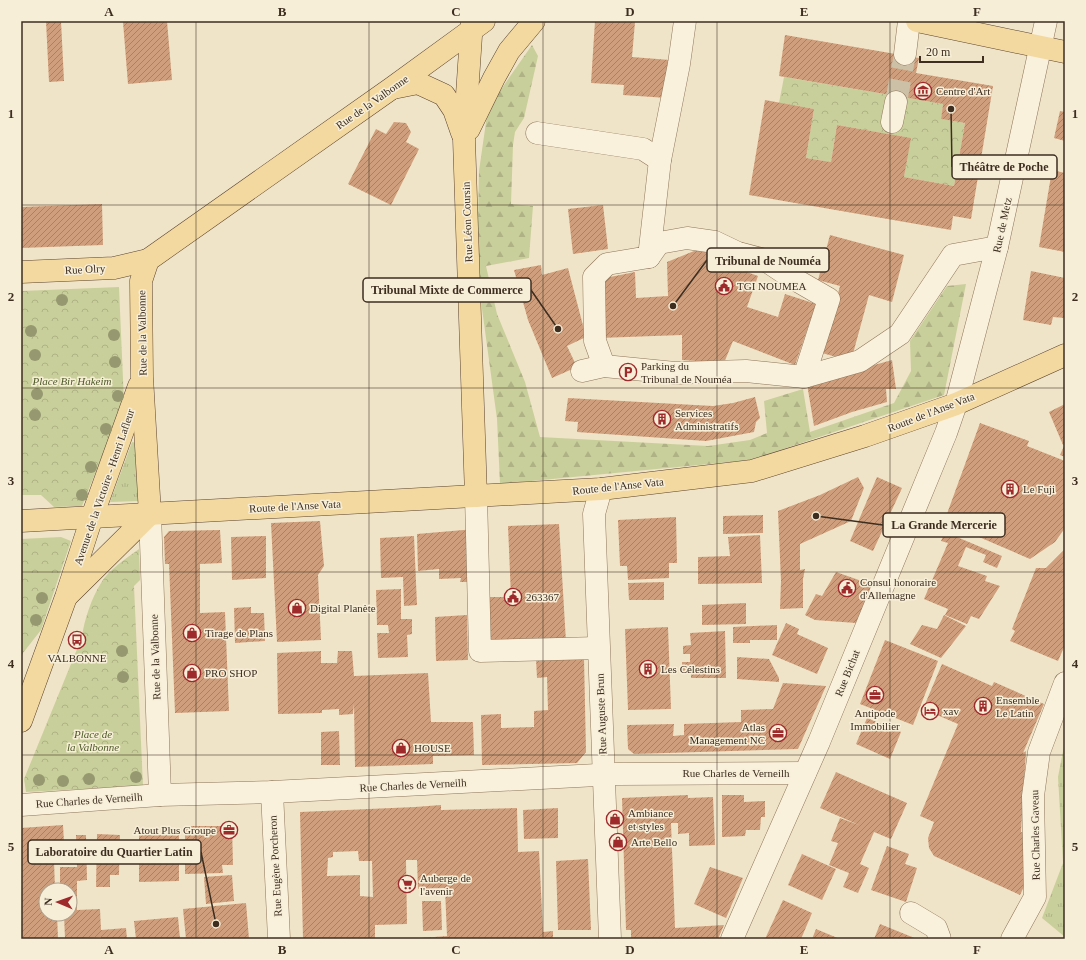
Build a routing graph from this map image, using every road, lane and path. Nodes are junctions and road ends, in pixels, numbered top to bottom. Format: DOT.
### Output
graph roads {
  1 [pos="534,21"];
  2 [pos="685,21"];
  3 [pos="909,21"];
  4 [pos="1046,21"];
  5 [pos="928,22"];
  6 [pos="476,24"];
  7 [pos="982,28"];
  8 [pos="1041,47"];
  9 [pos="1065,52"];
  10 [pos="905,54"];
  11 [pos="392,88"];
  12 [pos="537,133"];
  13 [pos="464,140"];
  14 [pos="660,160"];
  15 [pos="997,247"];
  16 [pos="649,257"];
  17 [pos="148,260"];
  18 [pos="21,272"];
  19 [pos="1065,355"];
  20 [pos="604,366"];
  21 [pos="582,371"];
  22 [pos="142,377"];
  23 [pos="804,377"];
  24 [pos="956,404"];
  25 [pos="601,489"];
  26 [pos="476,496"];
  27 [pos="150,514"];
  28 [pos="92,517"];
  29 [pos="21,521"];
  30 [pos="66,597"];
  31 [pos="598,648"];
  32 [pos="1065,683"];
  33 [pos="21,721"];
  34 [pos="805,773"];
  35 [pos="603,775"];
  36 [pos="272,792"];
  37 [pos="160,795"];
  38 [pos="21,805"];
  39 [pos="911,913"];
  40 [pos="279,939"];
  41 [pos="610,939"];
  42 [pos="732,939"];
  43 [pos="940,939"];
  44 [pos="1012,939"];
  1 -- 13 [label="main road"];
  2 -- 14 [label="street"];
  3 -- 10 [label="street"];
  4 -- 8 [label="street, Rue de Metz"];
  5 -- 7 [label="main road"];
  6 -- 11 [label="main road, Rue de la Valbonne"];
  6 -- 13 [label="main road, Rue Léon Coursin"];
  7 -- 8 [label="main road"];
  8 -- 9 [label="main road"];
  8 -- 15 [label="street, Rue de Metz"];
  11 -- 13 [label="main road"];
  11 -- 17 [label="main road, Rue de la Valbonne"];
  12 -- 14 [label="street"];
  13 -- 26 [label="main road, Rue Léon Coursin"];
  14 -- 16 [label="street"];
  15 -- 23 [label="street"];
  15 -- 24 [label="street, Rue de Metz"];
  16 -- 20 [label="street"];
  16 -- 23 [label="street"];
  17 -- 18 [label="main road, Rue Olry"];
  17 -- 22 [label="main road, Rue de la Valbonne"];
  19 -- 24 [label="main road, Route de l'Anse Vata"];
  20 -- 21 [label="street"];
  20 -- 23 [label="street"];
  22 -- 27 [label="main road, Rue de la Valbonne"];
  22 -- 28 [label="main road, Avenue de la Victoire - Henri Lafleur"];
  24 -- 25 [label="main road, Route de l'Anse Vata"];
  24 -- 34 [label="street, Rue Bichat"];
  25 -- 26 [label="main road, Route de l'Anse Vata"];
  25 -- 31 [label="street, Rue Auguste Brun"];
  26 -- 27 [label="main road, Route de l'Anse Vata"];
  26 -- 31 [label="street"];
  27 -- 28 [label="main road, Route de l'Anse Vata"];
  27 -- 30 [label="main road, Avenue de la Victoire - Henri Lafleur"];
  27 -- 37 [label="street, Rue de la Valbonne"];
  28 -- 29 [label="main road, Route de l'Anse Vata"];
  28 -- 30 [label="main road, Avenue de la Victoire - Henri Lafleur"];
  30 -- 33 [label="main road, Avenue de la Victoire - Henri Lafleur"];
  31 -- 35 [label="street, Rue Auguste Brun"];
  32 -- 44 [label="street, Rue Charles Gaveau"];
  34 -- 35 [label="street, Rue Charles de Verneilh"];
  34 -- 42 [label="street, Rue Bichat"];
  35 -- 36 [label="street, Rue Charles de Verneilh"];
  35 -- 41 [label="street, Rue Auguste Brun"];
  36 -- 37 [label="street, Rue Charles de Verneilh"];
  36 -- 40 [label="street, Rue Eugène Porcheron"];
  37 -- 38 [label="street, Rue Charles de Verneilh"];
  39 -- 43 [label="street"];
}
